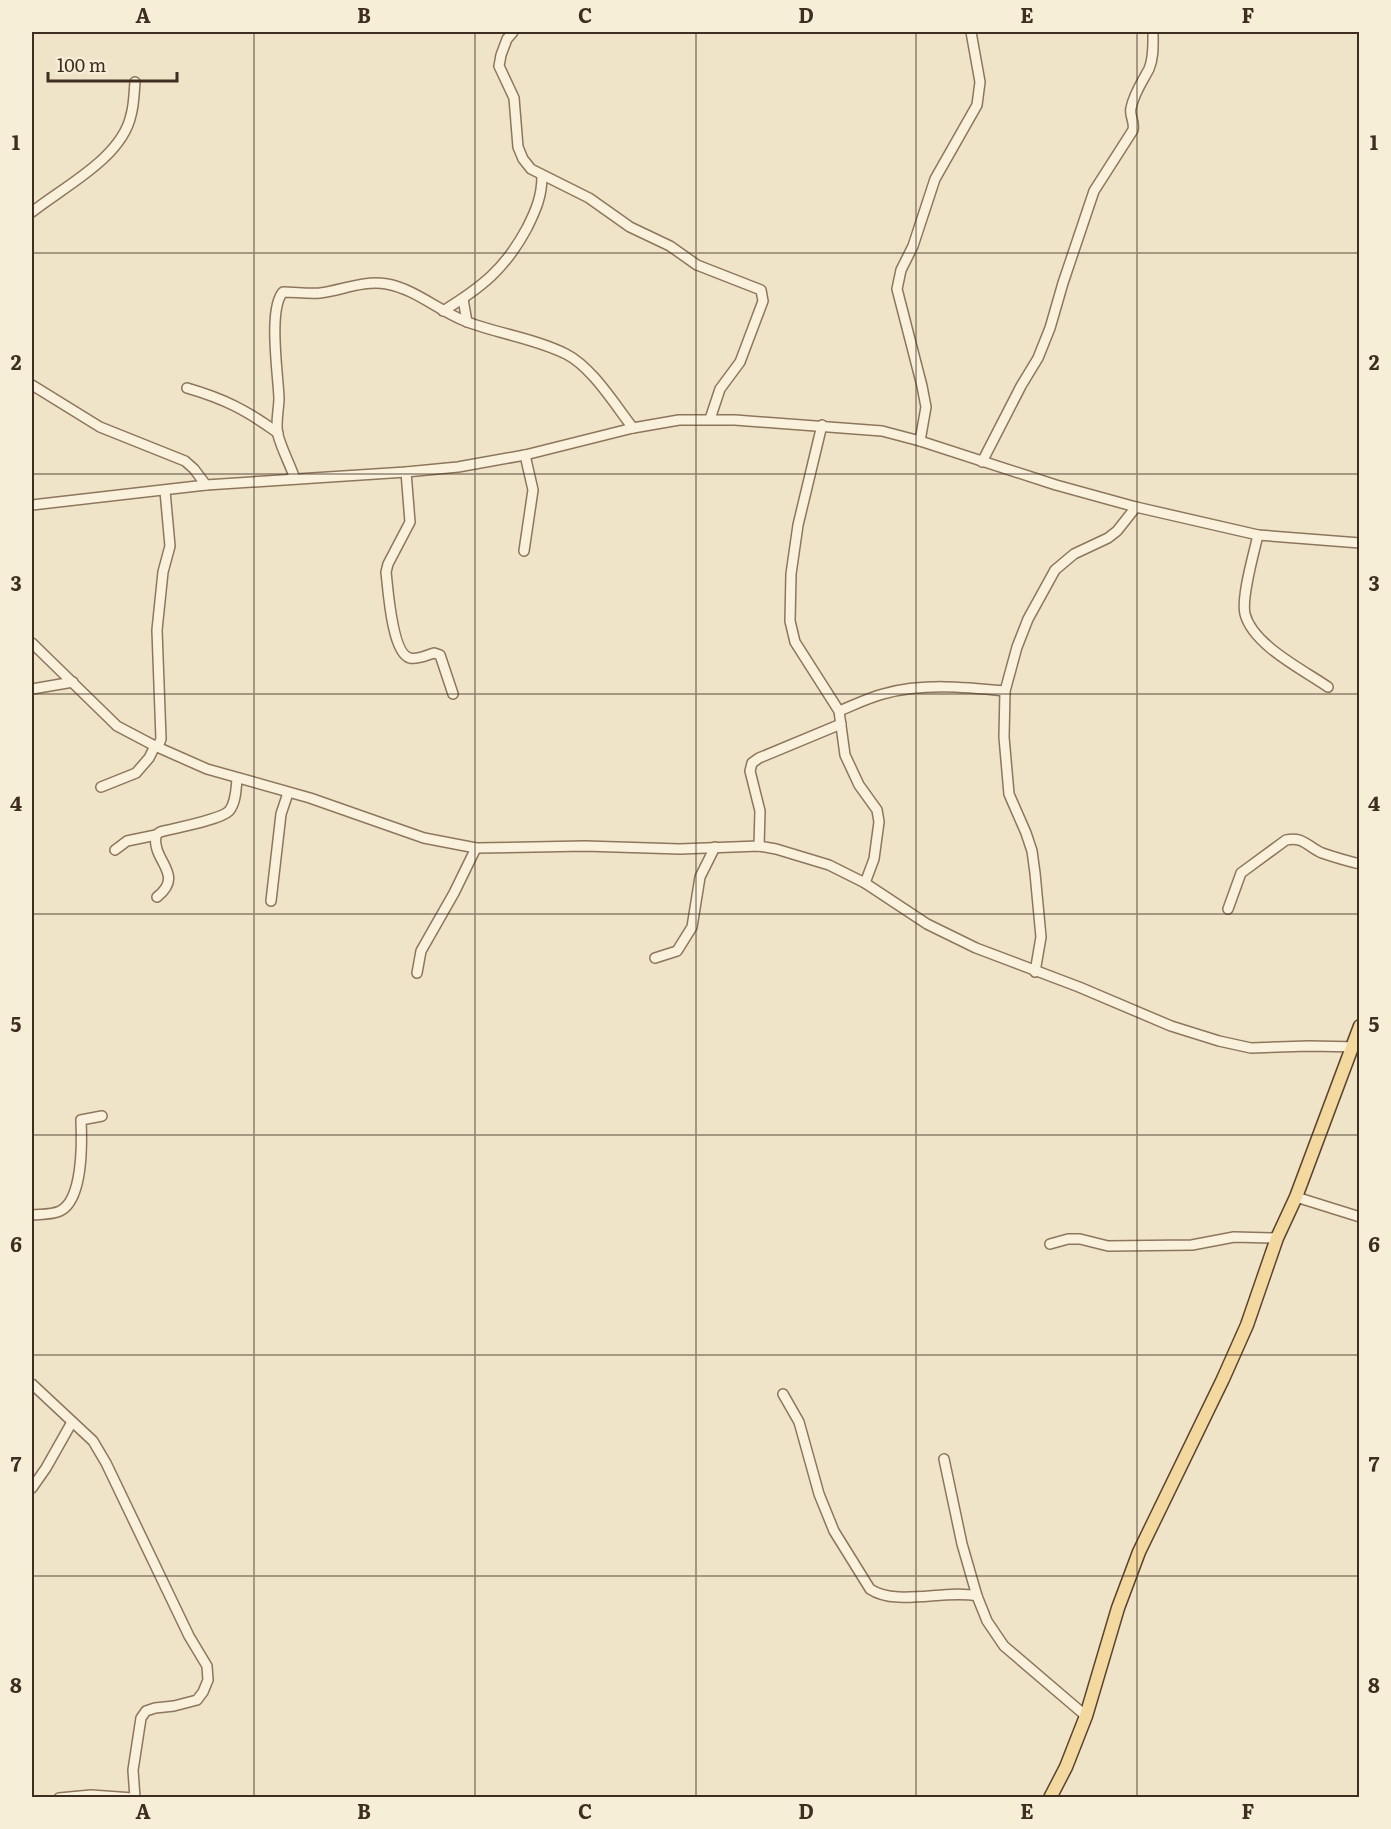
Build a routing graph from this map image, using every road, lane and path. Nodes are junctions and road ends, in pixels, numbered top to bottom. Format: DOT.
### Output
graph roads {
  1 [pos="513,32"];
  2 [pos="971,32"];
  3 [pos="1153,32"];
  4 [pos="135,82"];
  5 [pos="542,176"];
  6 [pos="557,182"];
  7 [pos="542,190"];
  8 [pos="33,209"];
  9 [pos="463,298"];
  10 [pos="443,311"];
  11 [pos="467,322"];
  12 [pos="32,385"];
  13 [pos="187,388"];
  14 [pos="710,419"];
  15 [pos="822,425"];
  16 [pos="633,428"];
  17 [pos="278,433"];
  18 [pos="920,441"];
  19 [pos="525,455"];
  20 [pos="982,462"];
  21 [pos="406,472"];
  22 [pos="295,479"];
  23 [pos="206,485"];
  24 [pos="165,491"];
  25 [pos="32,505"];
  26 [pos="1137,507"];
  27 [pos="1258,535"];
  28 [pos="1359,543"];
  29 [pos="524,551"];
  30 [pos="32,643"];
  31 [pos="73,682"];
  32 [pos="1328,687"];
  33 [pos="32,689"];
  34 [pos="1005,691"];
  35 [pos="453,694"];
  36 [pos="839,711"];
  37 [pos="841,724"];
  38 [pos="155,746"];
  39 [pos="237,779"];
  40 [pos="101,787"];
  41 [pos="288,793"];
  42 [pos="156,835"];
  43 [pos="759,846"];
  44 [pos="714,847"];
  45 [pos="476,848"];
  46 [pos="115,850"];
  47 [pos="1359,864"];
  48 [pos="865,883"];
  49 [pos="157,897"];
  50 [pos="271,901"];
  51 [pos="1228,909"];
  52 [pos="655,957"];
  53 [pos="1035,972"];
  54 [pos="417,973"];
  55 [pos="1359,1026"];
  56 [pos="1356,1047"];
  57 [pos="102,1116"];
  58 [pos="1296,1197"];
  59 [pos="32,1215"];
  60 [pos="1359,1217"];
  61 [pos="1277,1238"];
  62 [pos="1050,1244"];
  63 [pos="32,1384"];
  64 [pos="783,1394"];
  65 [pos="72,1422"];
  66 [pos="944,1459"];
  67 [pos="32,1488"];
  68 [pos="977,1596"];
  69 [pos="1086,1716"];
  70 [pos="59,1797"];
  71 [pos="134,1797"];
  72 [pos="1050,1797"];
  1 -- 5 [label="street"];
  2 -- 18 [label="street"];
  3 -- 20 [label="street"];
  4 -- 8 [label="street"];
  5 -- 6 [label="street"];
  5 -- 7 [label="street"];
  6 -- 7 [label="street"];
  6 -- 14 [label="street"];
  7 -- 9 [label="street"];
  9 -- 10 [label="street"];
  9 -- 11 [label="street"];
  10 -- 11 [label="street"];
  10 -- 17 [label="street"];
  11 -- 16 [label="street"];
  12 -- 23 [label="street"];
  13 -- 17 [label="street"];
  14 -- 15 [label="street"];
  14 -- 16 [label="street"];
  15 -- 18 [label="street"];
  15 -- 36 [label="street"];
  16 -- 19 [label="street"];
  17 -- 22 [label="street"];
  18 -- 20 [label="street"];
  19 -- 21 [label="street"];
  19 -- 29 [label="street"];
  20 -- 26 [label="street"];
  21 -- 22 [label="street"];
  21 -- 35 [label="street"];
  22 -- 23 [label="street"];
  23 -- 24 [label="street"];
  24 -- 25 [label="street"];
  24 -- 38 [label="street"];
  26 -- 27 [label="street"];
  26 -- 34 [label="street"];
  27 -- 28 [label="street"];
  27 -- 32 [label="street"];
  30 -- 31 [label="street"];
  31 -- 33 [label="street"];
  31 -- 38 [label="street"];
  34 -- 36 [label="street"];
  34 -- 53 [label="street"];
  36 -- 37 [label="street"];
  37 -- 43 [label="street"];
  37 -- 48 [label="street"];
  38 -- 39 [label="street"];
  38 -- 40 [label="street"];
  39 -- 41 [label="street"];
  39 -- 42 [label="street"];
  41 -- 45 [label="street"];
  41 -- 50 [label="street"];
  42 -- 46 [label="street"];
  42 -- 49 [label="street"];
  43 -- 44 [label="street"];
  43 -- 48 [label="street"];
  44 -- 45 [label="street"];
  44 -- 52 [label="street"];
  45 -- 54 [label="street"];
  47 -- 51 [label="street"];
  48 -- 53 [label="street"];
  53 -- 56 [label="street"];
  55 -- 56 [label="main road"];
  56 -- 58 [label="main road"];
  57 -- 59 [label="street"];
  58 -- 60 [label="street"];
  58 -- 61 [label="main road"];
  61 -- 62 [label="street"];
  61 -- 69 [label="main road"];
  63 -- 65 [label="street"];
  64 -- 68 [label="street"];
  65 -- 67 [label="street"];
  65 -- 71 [label="street"];
  66 -- 68 [label="street"];
  68 -- 69 [label="street"];
  69 -- 72 [label="main road"];
  70 -- 71 [label="street"];
}
